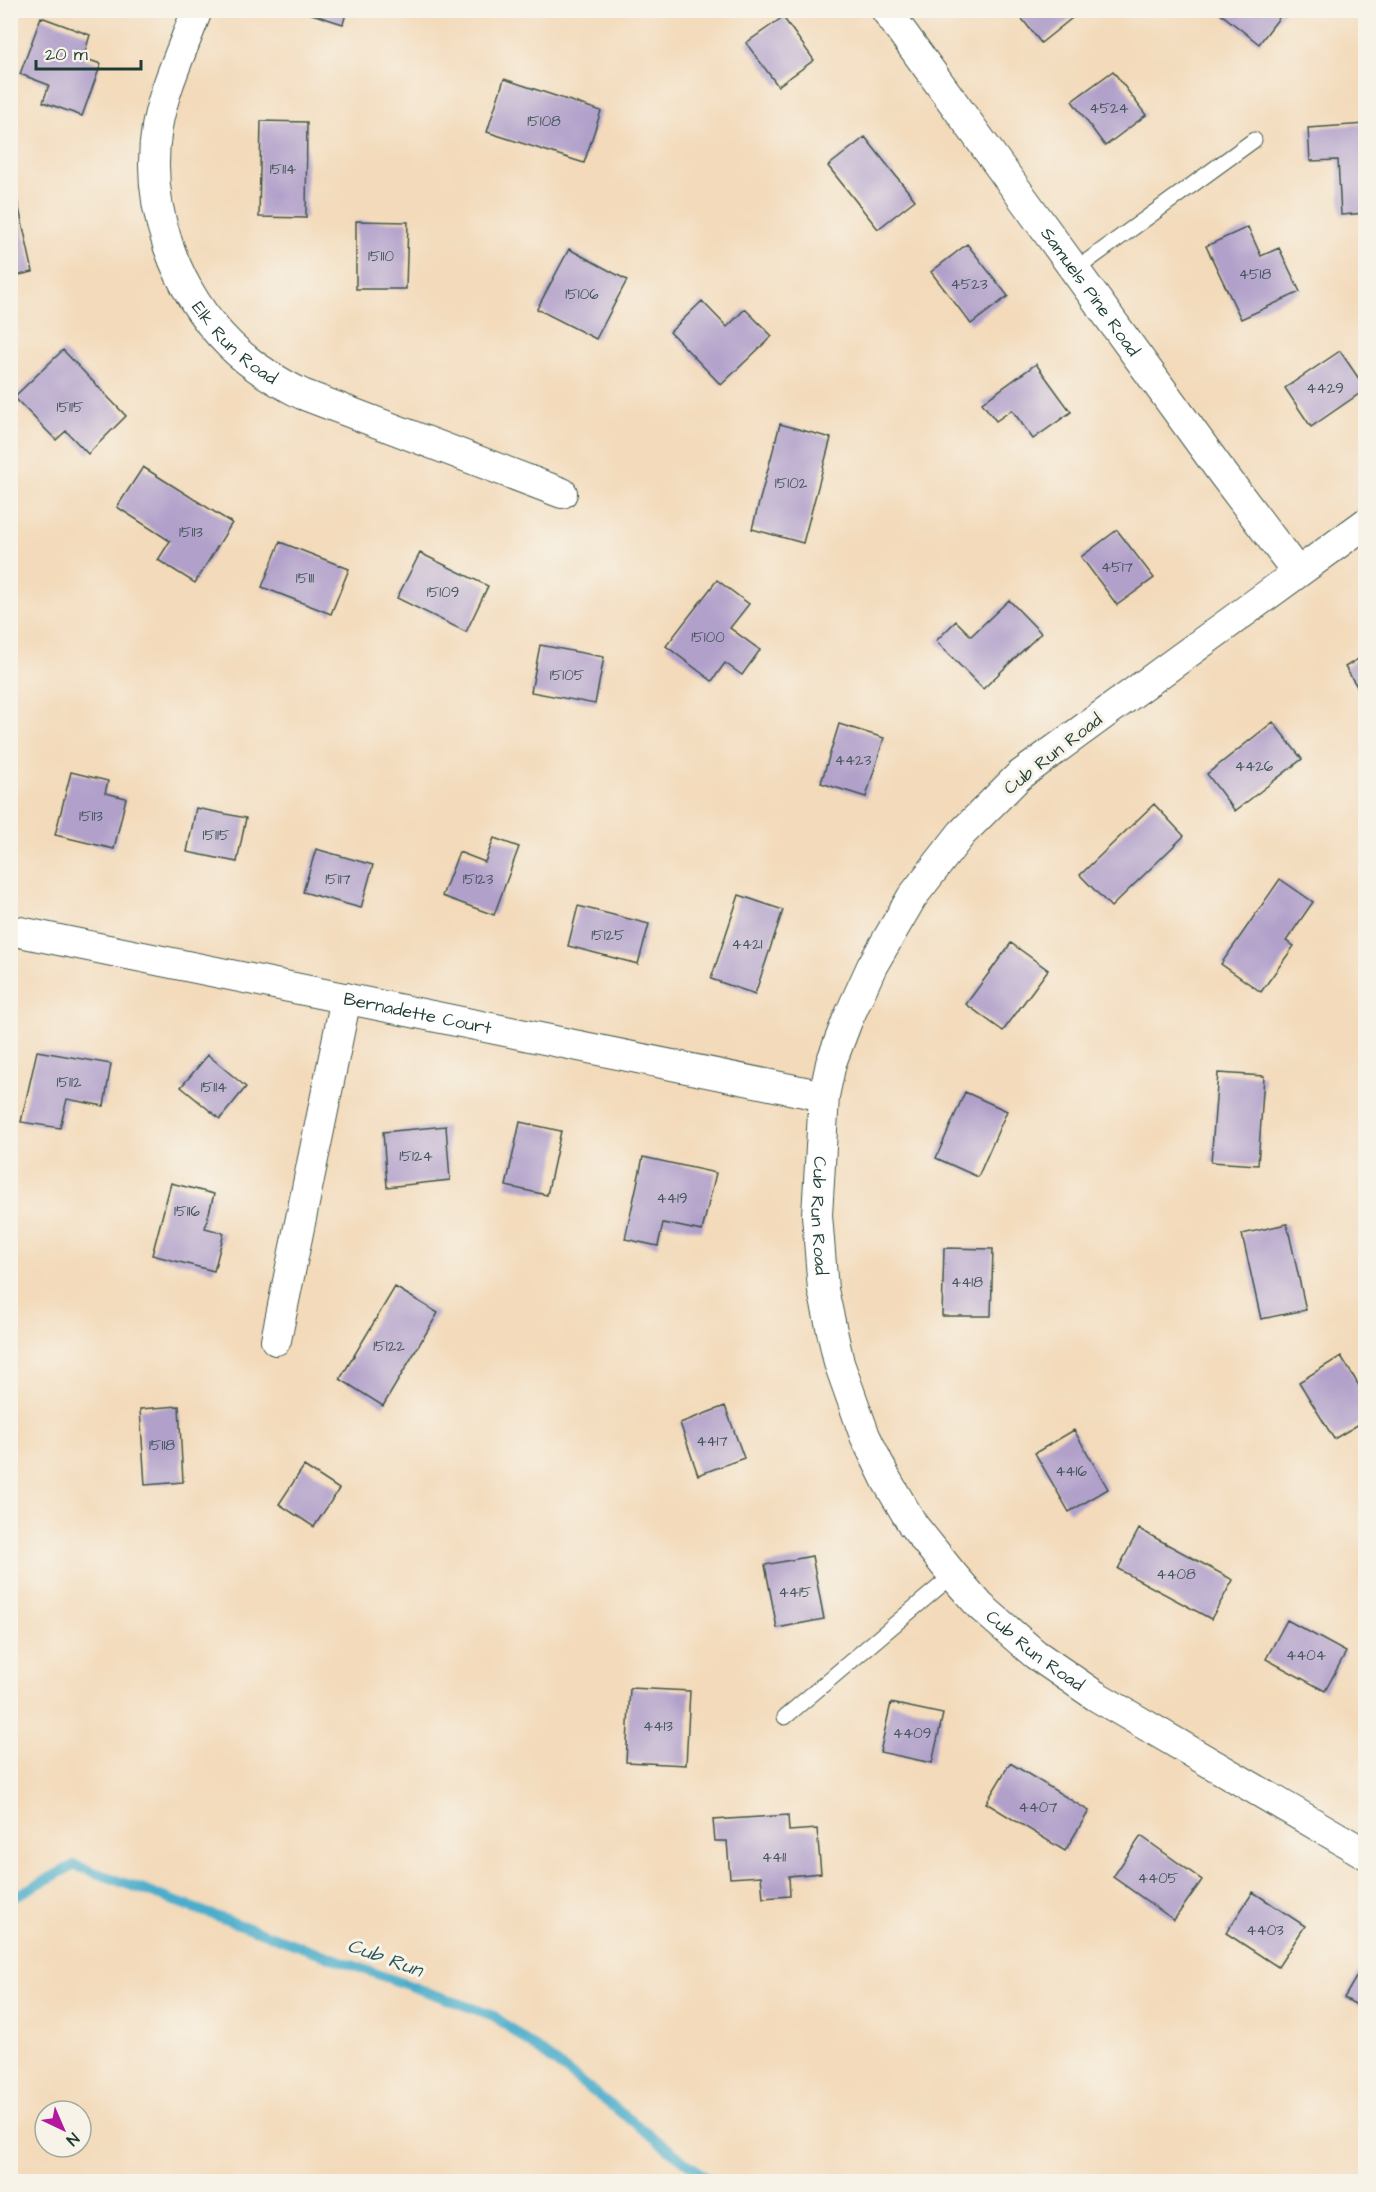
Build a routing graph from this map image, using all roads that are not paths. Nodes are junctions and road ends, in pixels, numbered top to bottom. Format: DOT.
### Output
graph roads {
  1 [pos="197,10"];
  2 [pos="886,10"];
  3 [pos="1254,140"];
  4 [pos="1075,270"];
  5 [pos="562,493"];
  6 [pos="1365,523"];
  7 [pos="1297,572"];
  8 [pos="10,930"];
  9 [pos="346,998"];
  10 [pos="824,1096"];
  11 [pos="276,1340"];
  12 [pos="953,1575"];
  13 [pos="785,1718"];
  14 [pos="1365,1854"];
  1 -- 5 [label="street, Elk Run Road"];
  2 -- 4 [label="street, Samuels Pine Road"];
  3 -- 4 [label="lane"];
  4 -- 7 [label="street, Samuels Pine Road"];
  6 -- 7 [label="street, Cub Run Road"];
  7 -- 10 [label="street, Cub Run Road"];
  8 -- 9 [label="street, Bernadette Court"];
  9 -- 10 [label="street, Bernadette Court"];
  9 -- 11 [label="street"];
  10 -- 12 [label="street, Cub Run Road"];
  12 -- 13 [label="lane"];
  12 -- 14 [label="street, Cub Run Road"];
}
